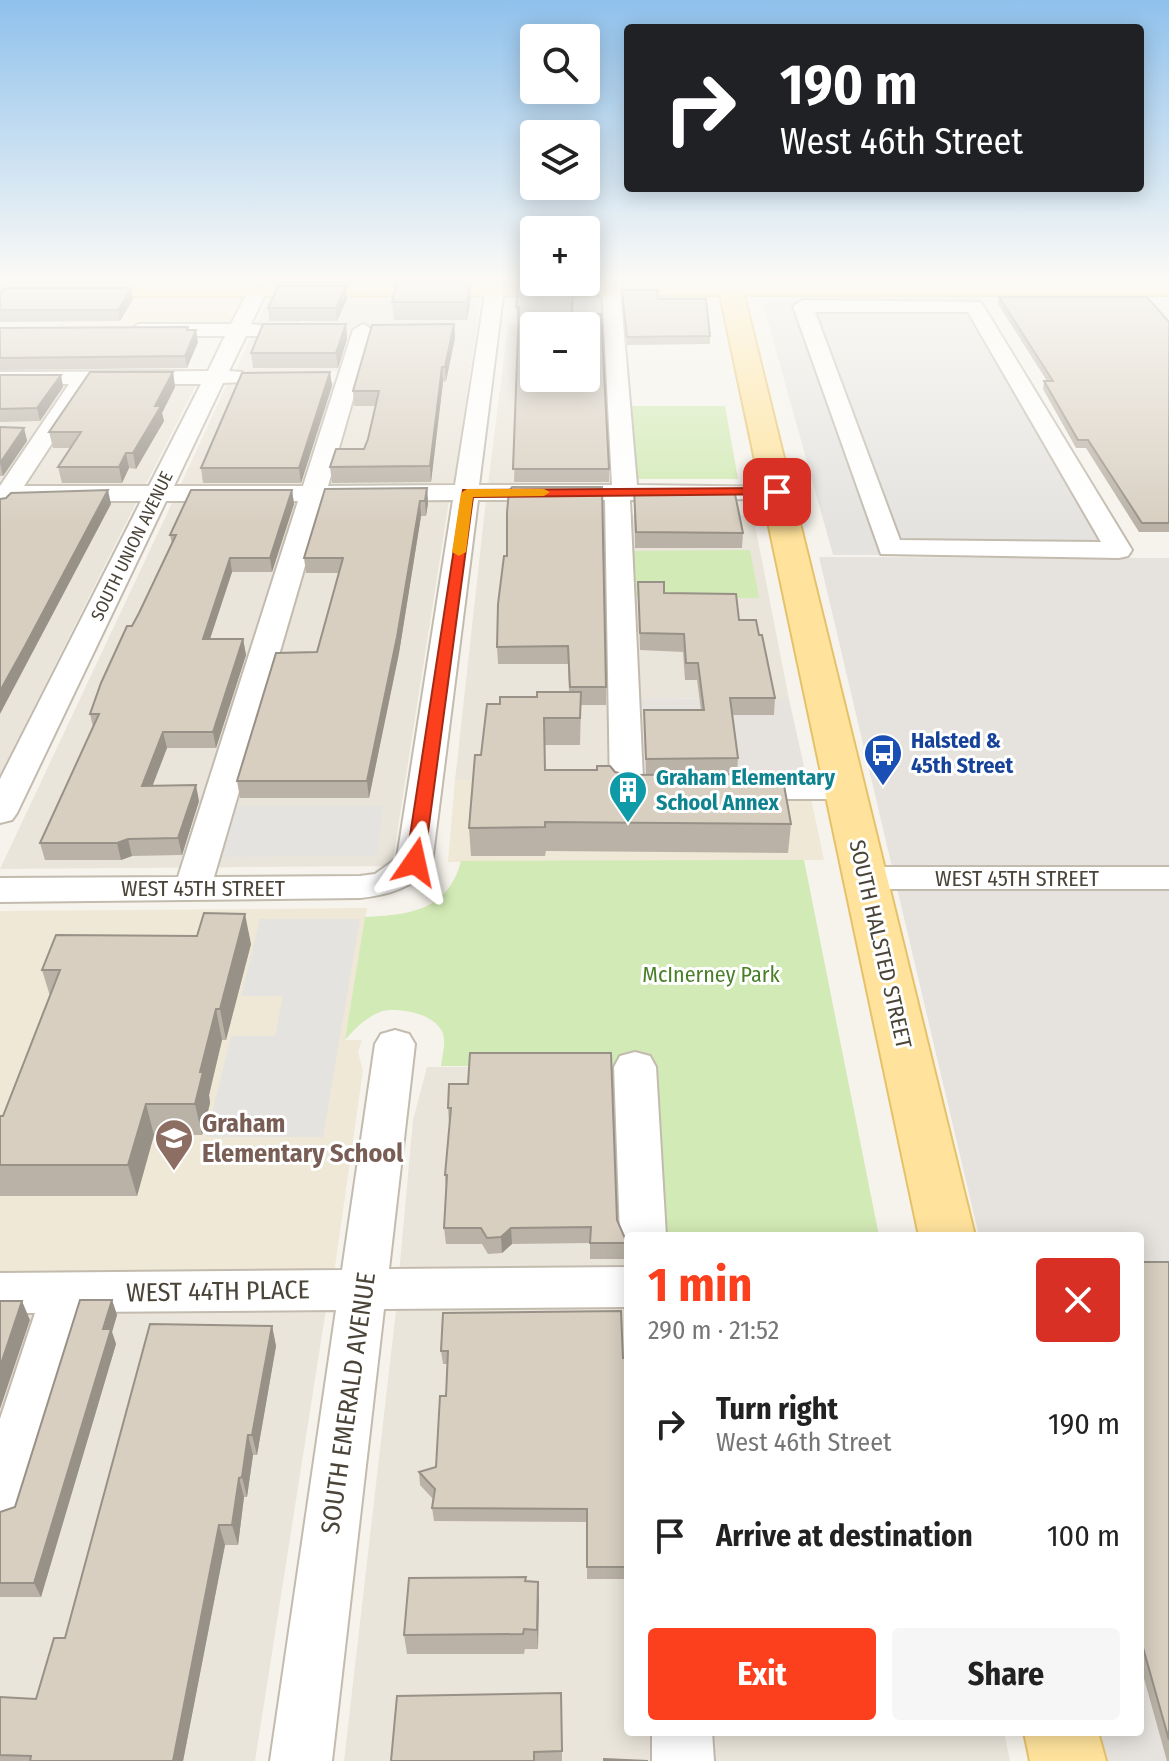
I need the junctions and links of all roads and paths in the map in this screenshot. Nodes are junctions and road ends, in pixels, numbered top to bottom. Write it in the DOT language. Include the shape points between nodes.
graph roads {
  1 [pos="223,360"];
  2 [pos="347,360"];
  3 [pos="477,360"];
  4 [pos="618,360"];
  5 [pos="747,360"];
  6 [pos="822,360"];
  7 [pos="1006,360"];
  8 [pos="85,377"];
  9 [pos="215,377"];
  10 [pos="256,377"];
  11 [pos="0,378"];
  12 [pos="25,431"];
  13 [pos="49,431"];
  14 [pos="621,492"];
  15 [pos="777,492"];
  16 [pos="313,493"];
  17 [pos="467,493"];
  18 [pos="158,494"];
  19 [pos="2,497"];
  20 [pos="845,789"];
  21 [pos="0,813"];
  22 [pos="866,878"];
  23 [pos="1169,878"];
  24 [pos="193,888"];
  25 [pos="0,890"];
  26 [pos="395,1044"];
  27 [pos="635,1067"];
  28 [pos="643,1232"];
  29 [pos="946,1232"];
  30 [pos="624,1287"];
  31 [pos="363,1290"];
  32 [pos="0,1293"];
  33 [pos="65,1293"];
  34 [pos="0,1502"];
  35 [pos="682,1736"];
  36 [pos="1062,1736"];
  37 [pos="301,1761"];
  38 [pos="683,1761"];
  39 [pos="1068,1761"];
  1 -- 9 [label="street, SOUTH UNION AVENUE"];
  2 -- 16 [label="street"];
  3 -- 17 [label="street"];
  4 -- 14 [label="street"];
  5 -- 15 [label="main road, SOUTH HALSTED STREET"];
  6 -- 7 [label="street" via="890,548 1119,550"];
  8 -- 9 [label="street"];
  8 -- 11 [label="street"];
  8 -- 13 [label="street"];
  9 -- 10 [label="street"];
  9 -- 18 [label="street, SOUTH UNION AVENUE"];
  12 -- 13 [label="street"];
  13 -- 19 [label="street"];
  14 -- 15 [label="street"];
  14 -- 17 [label="street"];
  14 -- 20 [label="street" via="627,790"];
  15 -- 20 [label="main road, SOUTH HALSTED STREET"];
  16 -- 17 [label="street"];
  16 -- 18 [label="street"];
  16 -- 24 [label="street"];
  17 -- 24 [label="street, WEST 45TH STREET" via="414,863 385,884 360,887"];
  18 -- 19 [label="street"];
  18 -- 21 [label="street, SOUTH UNION AVENUE"];
  20 -- 22 [label="main road, SOUTH HALSTED STREET"];
  22 -- 23 [label="street, WEST 45TH STREET"];
  22 -- 29 [label="main road, SOUTH HALSTED STREET"];
  24 -- 25 [label="street, WEST 45TH STREET"];
  26 -- 31 [label="street, SOUTH EMERALD AVENUE"];
  27 -- 28 [label="street"];
  30 -- 31 [label="street, WEST 44TH PLACE"];
  31 -- 33 [label="street, WEST 44TH PLACE"];
  31 -- 37 [label="street, SOUTH EMERALD AVENUE"];
  32 -- 33 [label="street, WEST 44TH PLACE"];
  33 -- 34 [label="street"];
  35 -- 38 [label="street"];
  36 -- 39 [label="main road"];
}
